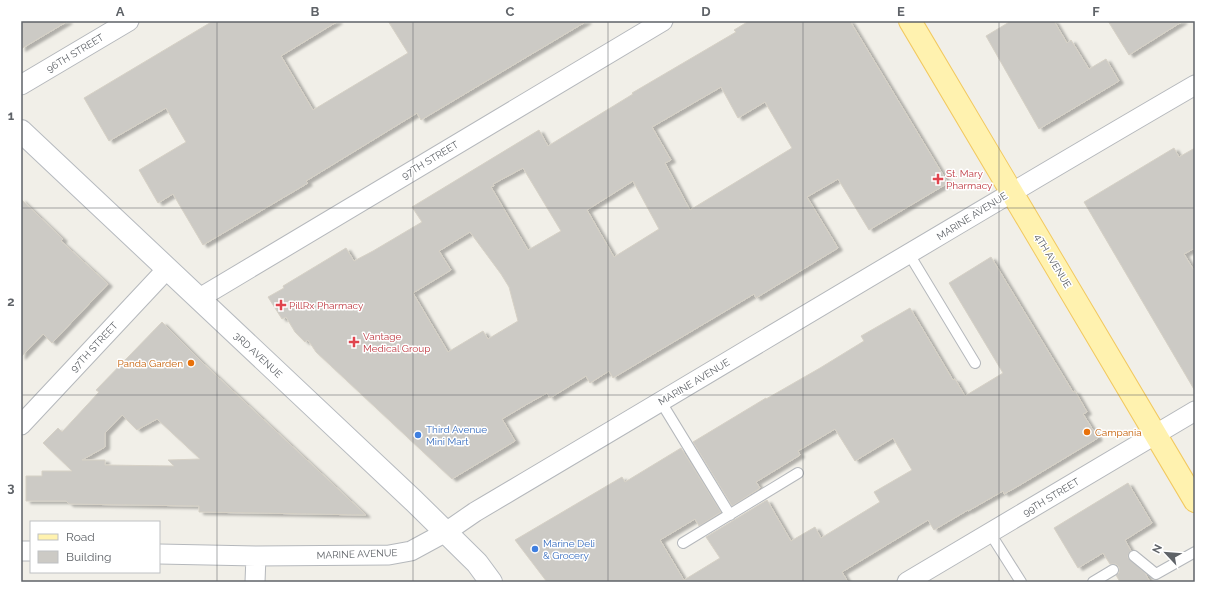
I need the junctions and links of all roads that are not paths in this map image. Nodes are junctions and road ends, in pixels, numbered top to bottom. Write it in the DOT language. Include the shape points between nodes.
graph roads {
  1 [pos="129,21"];
  2 [pos="663,21"];
  3 [pos="910,21"];
  4 [pos="21,85"];
  5 [pos="1195,85"];
  6 [pos="21,131"];
  7 [pos="1011,192"];
  8 [pos="909,254"];
  9 [pos="167,269"];
  10 [pos="198,299"];
  11 [pos="975,363"];
  12 [pos="661,402"];
  13 [pos="1195,411"];
  14 [pos="21,425"];
  15 [pos="1155,435"];
  16 [pos="798,473"];
  17 [pos="1195,501"];
  18 [pos="730,514"];
  19 [pos="446,532"];
  20 [pos="990,533"];
  21 [pos="683,543"];
  22 [pos="1195,552"];
  23 [pos="160,554"];
  24 [pos="256,556"];
  25 [pos="1134,556"];
  26 [pos="1113,570"];
  27 [pos="256,582"];
  28 [pos="491,582"];
  29 [pos="907,582"];
  30 [pos="1021,582"];
  31 [pos="1093,582"];
  1 -- 4 [label="street, 96TH STREET"];
  2 -- 10 [label="street, 97TH STREET"];
  3 -- 7 [label="main road, 4TH AVENUE"];
  5 -- 7 [label="street, MARINE AVENUE"];
  6 -- 9 [label="street, 3RD AVENUE"];
  7 -- 8 [label="street, MARINE AVENUE"];
  7 -- 15 [label="main road, 4TH AVENUE"];
  8 -- 11 [label="lane"];
  8 -- 12 [label="street, MARINE AVENUE"];
  9 -- 10 [label="street, 3RD AVENUE"];
  9 -- 14 [label="street, 97TH STREET"];
  10 -- 19 [label="street, 3RD AVENUE"];
  12 -- 18 [label="lane"];
  12 -- 19 [label="street, MARINE AVENUE" via="475,512"];
  13 -- 15 [label="street, 99TH STREET"];
  15 -- 17 [label="main road, 4TH AVENUE"];
  15 -- 20 [label="street, 99TH STREET"];
  16 -- 18 [label="lane"];
  18 -- 21 [label="lane"];
  19 -- 24 [label="street, MARINE AVENUE" via="410,551 389,555"];
  19 -- 28 [label="street, 3RD AVENUE"];
  20 -- 29 [label="street, 99TH STREET"];
  20 -- 30 [label="lane"];
  22 -- 25 [label="lane" via="1156,574"];
  23 -- 24 [label="street, MARINE AVENUE"];
  24 -- 27 [label="street"];
  26 -- 31 [label="lane"];
}
